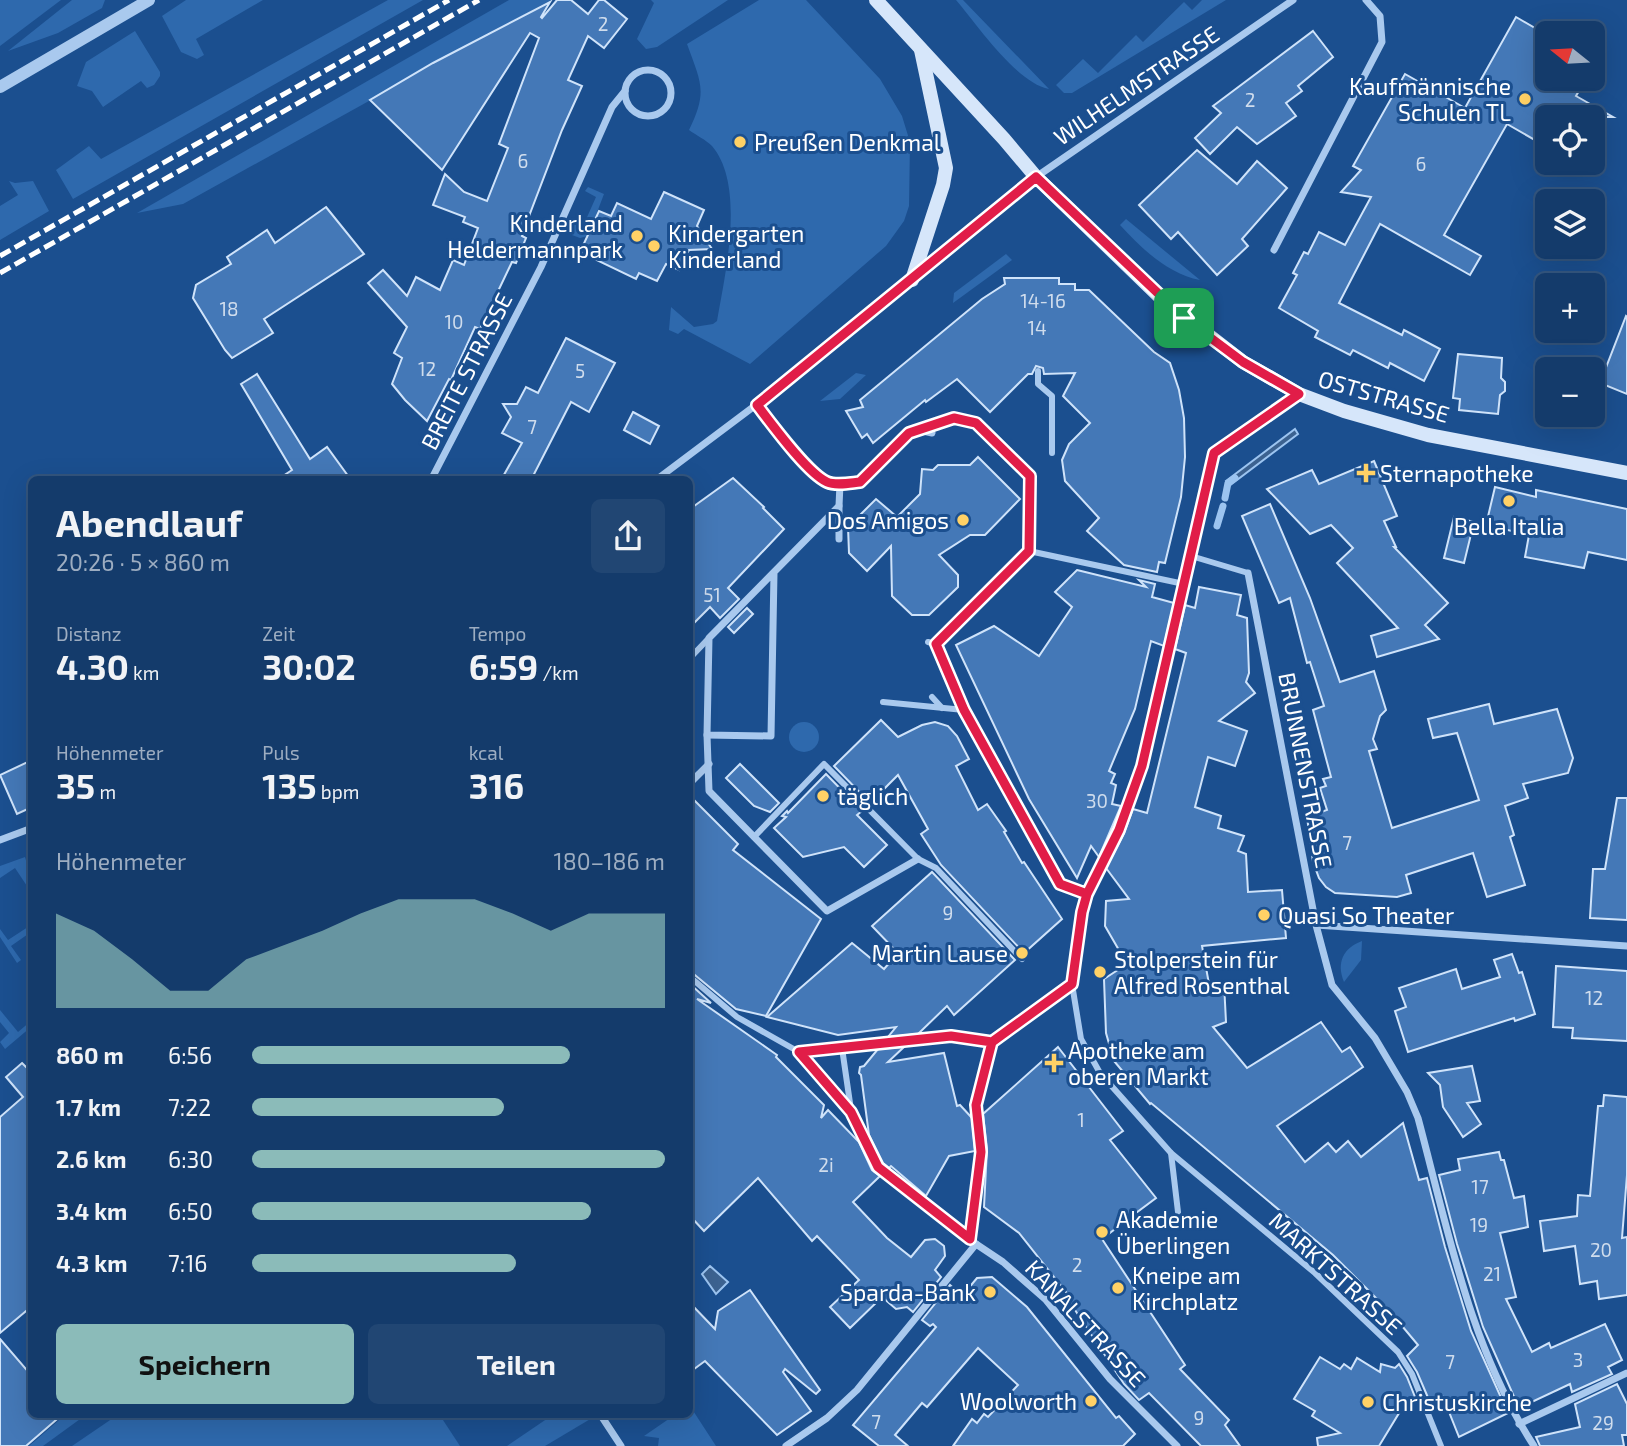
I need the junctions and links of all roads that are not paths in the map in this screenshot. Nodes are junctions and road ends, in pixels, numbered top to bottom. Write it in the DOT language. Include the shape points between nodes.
graph roads {
  1 [pos="149,0"];
  2 [pos="876,0"];
  3 [pos="1293,0"];
  4 [pos="1366,0"];
  5 [pos="921,49"];
  6 [pos="0,87"];
  7 [pos="625,91"];
  8 [pos="1036,177"];
  9 [pos="1274,250"];
  10 [pos="912,280"];
  11 [pos="1038,370"];
  12 [pos="1299,394"];
  13 [pos="757,405"];
  14 [pos="919,430"];
  15 [pos="932,433"];
  16 [pos="1052,453"];
  17 [pos="1627,473"];
  18 [pos="433,476"];
  19 [pos="661,476"];
  20 [pos="841,484"];
  21 [pos="839,506"];
  22 [pos="839,539"];
  23 [pos="1029,551"];
  24 [pos="1191,556"];
  25 [pos="775,573"];
  26 [pos="1248,573"];
  27 [pos="1184,584"];
  28 [pos="709,638"];
  29 [pos="928,642"];
  30 [pos="936,644"];
  31 [pos="693,655"];
  32 [pos="932,697"];
  33 [pos="883,702"];
  34 [pos="942,708"];
  35 [pos="964,710"];
  36 [pos="707,735"];
  37 [pos="709,764"];
  38 [pos="693,780"];
  39 [pos="28,830"];
  40 [pos="754,837"];
  41 [pos="0,841"];
  42 [pos="918,859"];
  43 [pos="1087,894"];
  44 [pos="1316,925"];
  45 [pos="1627,946"];
  46 [pos="1023,959"];
  47 [pos="693,980"];
  48 [pos="1072,984"];
  49 [pos="992,1042"];
  50 [pos="842,1048"];
  51 [pos="799,1052"];
  52 [pos="851,1112"];
  53 [pos="856,1122"];
  54 [pos="1171,1153"];
  55 [pos="1178,1212"];
  56 [pos="973,1241"];
  57 [pos="1627,1373"];
  58 [pos="603,1418"];
  59 [pos="1519,1424"];
  60 [pos="621,1446"];
  61 [pos="786,1446"];
  62 [pos="1177,1446"];
  63 [pos="1441,1446"];
  64 [pos="1534,1446"];
  1 -- 6 [label="street"];
  2 -- 5 [label="main road, OSTSTRASSE"];
  3 -- 8 [label="street, WILHELMSTRASSE"];
  4 -- 9 [label="street" via="1380,16 1382,43"];
  5 -- 8 [label="main road, OSTSTRASSE"];
  5 -- 10 [label="main road" via="946,168"];
  7 -- 7 [label="street, BREITE STRASSE" via="630,79 648,69 666,77 672,96 664,110 644,116 630,108"];
  7 -- 18 [label="street, BREITE STRASSE" via="612,107 541,267"];
  8 -- 10 [label="street, WILHELMSTRASSE"];
  8 -- 12 [label="main road, OSTSTRASSE" via="1184,318 1243,362"];
  10 -- 13 [label="street, WILHELMSTRASSE"];
  11 -- 16 [label="street" via="1038,384 1052,396"];
  12 -- 17 [label="main road, OSTSTRASSE" via="1429,435"];
  12 -- 24 [label="street, MARKTSTRASSE" via="1214,453"];
  13 -- 19 [label="street, WILHELMSTRASSE"];
  13 -- 20 [label="street" via="797,456 827,482"];
  14 -- 15 [label="street"];
  14 -- 20 [label="street" via="909,433 860,482"];
  14 -- 23 [label="street" via="954,418 976,423 1030,476"];
  20 -- 21 [label="street"];
  21 -- 22 [label="street"];
  21 -- 25 [label="street"];
  23 -- 27 [label="street"];
  23 -- 30 [label="street"];
  24 -- 26 [label="street, BRUNNENSTRASSE"];
  24 -- 27 [label="street, MARKTSTRASSE"];
  25 -- 28 [label="street"];
  25 -- 36 [label="street" via="771,736"];
  26 -- 44 [label="street, BRUNNENSTRASSE"];
  27 -- 43 [label="street, MARKTSTRASSE" via="1142,766 1119,830"];
  28 -- 31 [label="street"];
  28 -- 36 [label="street"];
  29 -- 30 [label="street"];
  30 -- 35 [label="street"];
  32 -- 34 [label="street"];
  33 -- 34 [label="street"];
  34 -- 35 [label="street"];
  35 -- 43 [label="street" via="1060,884"];
  36 -- 37 [label="street"];
  37 -- 38 [label="street"];
  37 -- 40 [label="street" via="709,791"];
  39 -- 41 [label="street"];
  40 -- 42 [label="street" via="827,912"];
  40 -- 42 [label="street" via="824,764"];
  42 -- 46 [label="street" via="936,868"];
  43 -- 48 [label="street, MARKTSTRASSE"];
  44 -- 45 [label="street"];
  44 -- 59 [label="street, BRUNNENSTRASSE" via="1332,985 1375,1038 1418,1118 1470,1313"];
  47 -- 51 [label="street" via="737,1017"];
  48 -- 49 [label="street"];
  48 -- 54 [label="street, MARKTSTRASSE" via="1082,1039 1100,1073"];
  49 -- 50 [label="street" via="951,1036"];
  49 -- 56 [label="street" via="976,1105 981,1152"];
  50 -- 51 [label="street"];
  50 -- 52 [label="street"];
  51 -- 52 [label="street"];
  52 -- 53 [label="street, KANALSTRASSE"];
  53 -- 56 [label="street, KANALSTRASSE" via="878,1167"];
  54 -- 55 [label="street"];
  54 -- 63 [label="street, MARKTSTRASSE" via="1315,1273 1398,1352 1412,1374"];
  56 -- 61 [label="street" via="857,1390"];
  56 -- 62 [label="street, KANALSTRASSE" via="1046,1300 1110,1379"];
  57 -- 59 [label="street"];
  58 -- 60 [label="street"];
  59 -- 64 [label="street, BRUNNENSTRASSE"];
}
